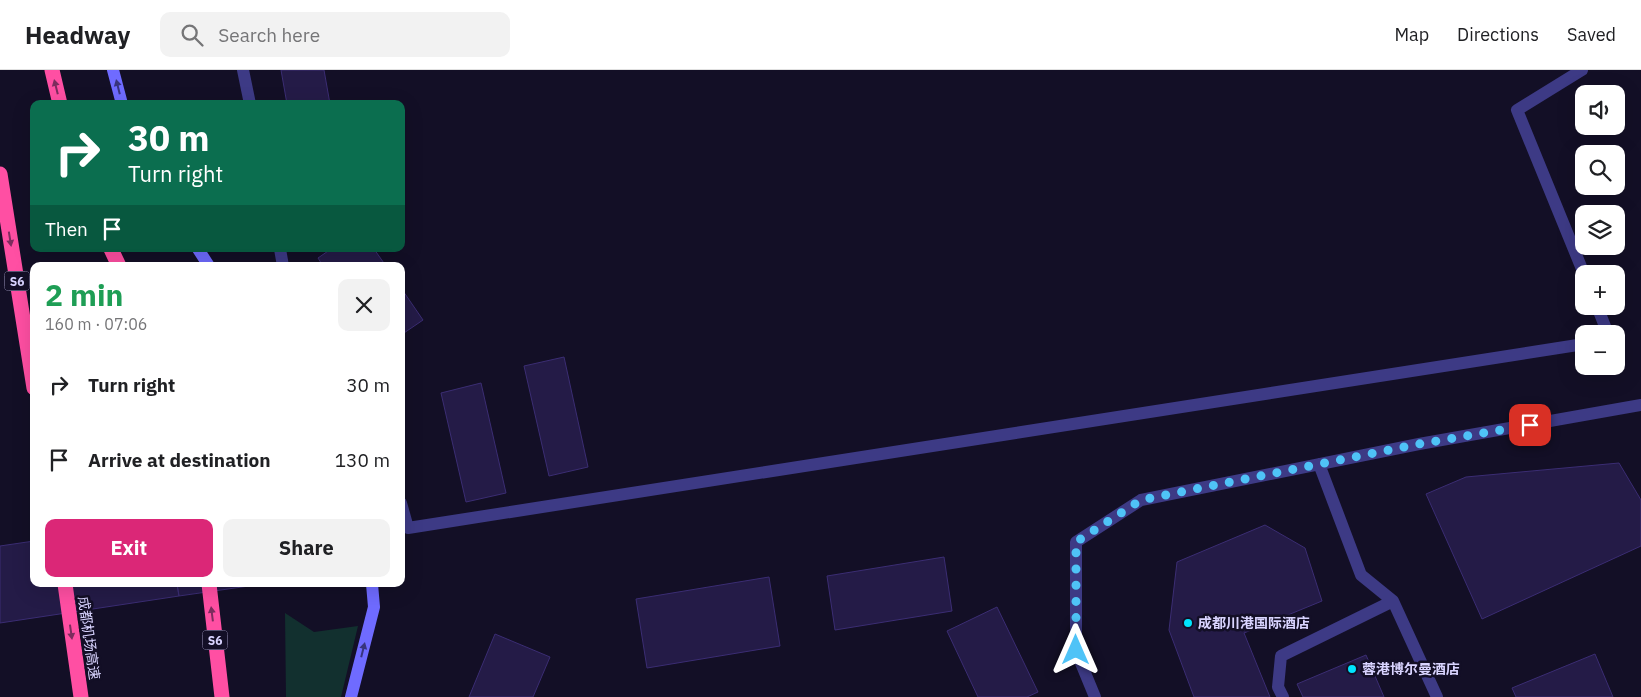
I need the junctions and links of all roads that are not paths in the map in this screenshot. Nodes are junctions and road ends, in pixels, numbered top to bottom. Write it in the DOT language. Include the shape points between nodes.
graph roads {
  1 [pos="52,70"];
  2 [pos="114,70"];
  3 [pos="243,70"];
  4 [pos="1582,70"];
  5 [pos="59,100"];
  6 [pos="121,100"];
  7 [pos="249,100"];
  8 [pos="0,174"];
  9 [pos="1580,265"];
  10 [pos="1575,345"];
  11 [pos="30,363"];
  12 [pos="1641,405"];
  13 [pos="1319,464"];
  14 [pos="405,517"];
  15 [pos="65,587"];
  16 [pos="209,587"];
  17 [pos="372,587"];
  18 [pos="1393,601"];
  19 [pos="81,697"];
  20 [pos="222,697"];
  21 [pos="351,697"];
  22 [pos="1095,697"];
  23 [pos="1282,697"];
  24 [pos="1437,697"];
  5 -- 1 [label="highway, one-way"];
  6 -- 2 [label="main road, one-way"];
  3 -- 7 [label="street"];
  4 -- 9 [label="street" via="1517,110"];
  8 -- 11 [label="highway, S6, one-way"];
  10 -- 14 [label="street" via="408,528"];
  12 -- 13 [label="street"];
  13 -- 18 [label="street" via="1360,575"];
  13 -- 22 [label="street" via="1141,500 1076,542 1076,650"];
  15 -- 19 [label="highway, 成都机场高速, one-way"];
  20 -- 16 [label="highway, S6, one-way"];
  21 -- 17 [label="main road, one-way" via="374,607"];
  18 -- 23 [label="street" via="1281,656 1278,687"];
  18 -- 24 [label="street"];
}
